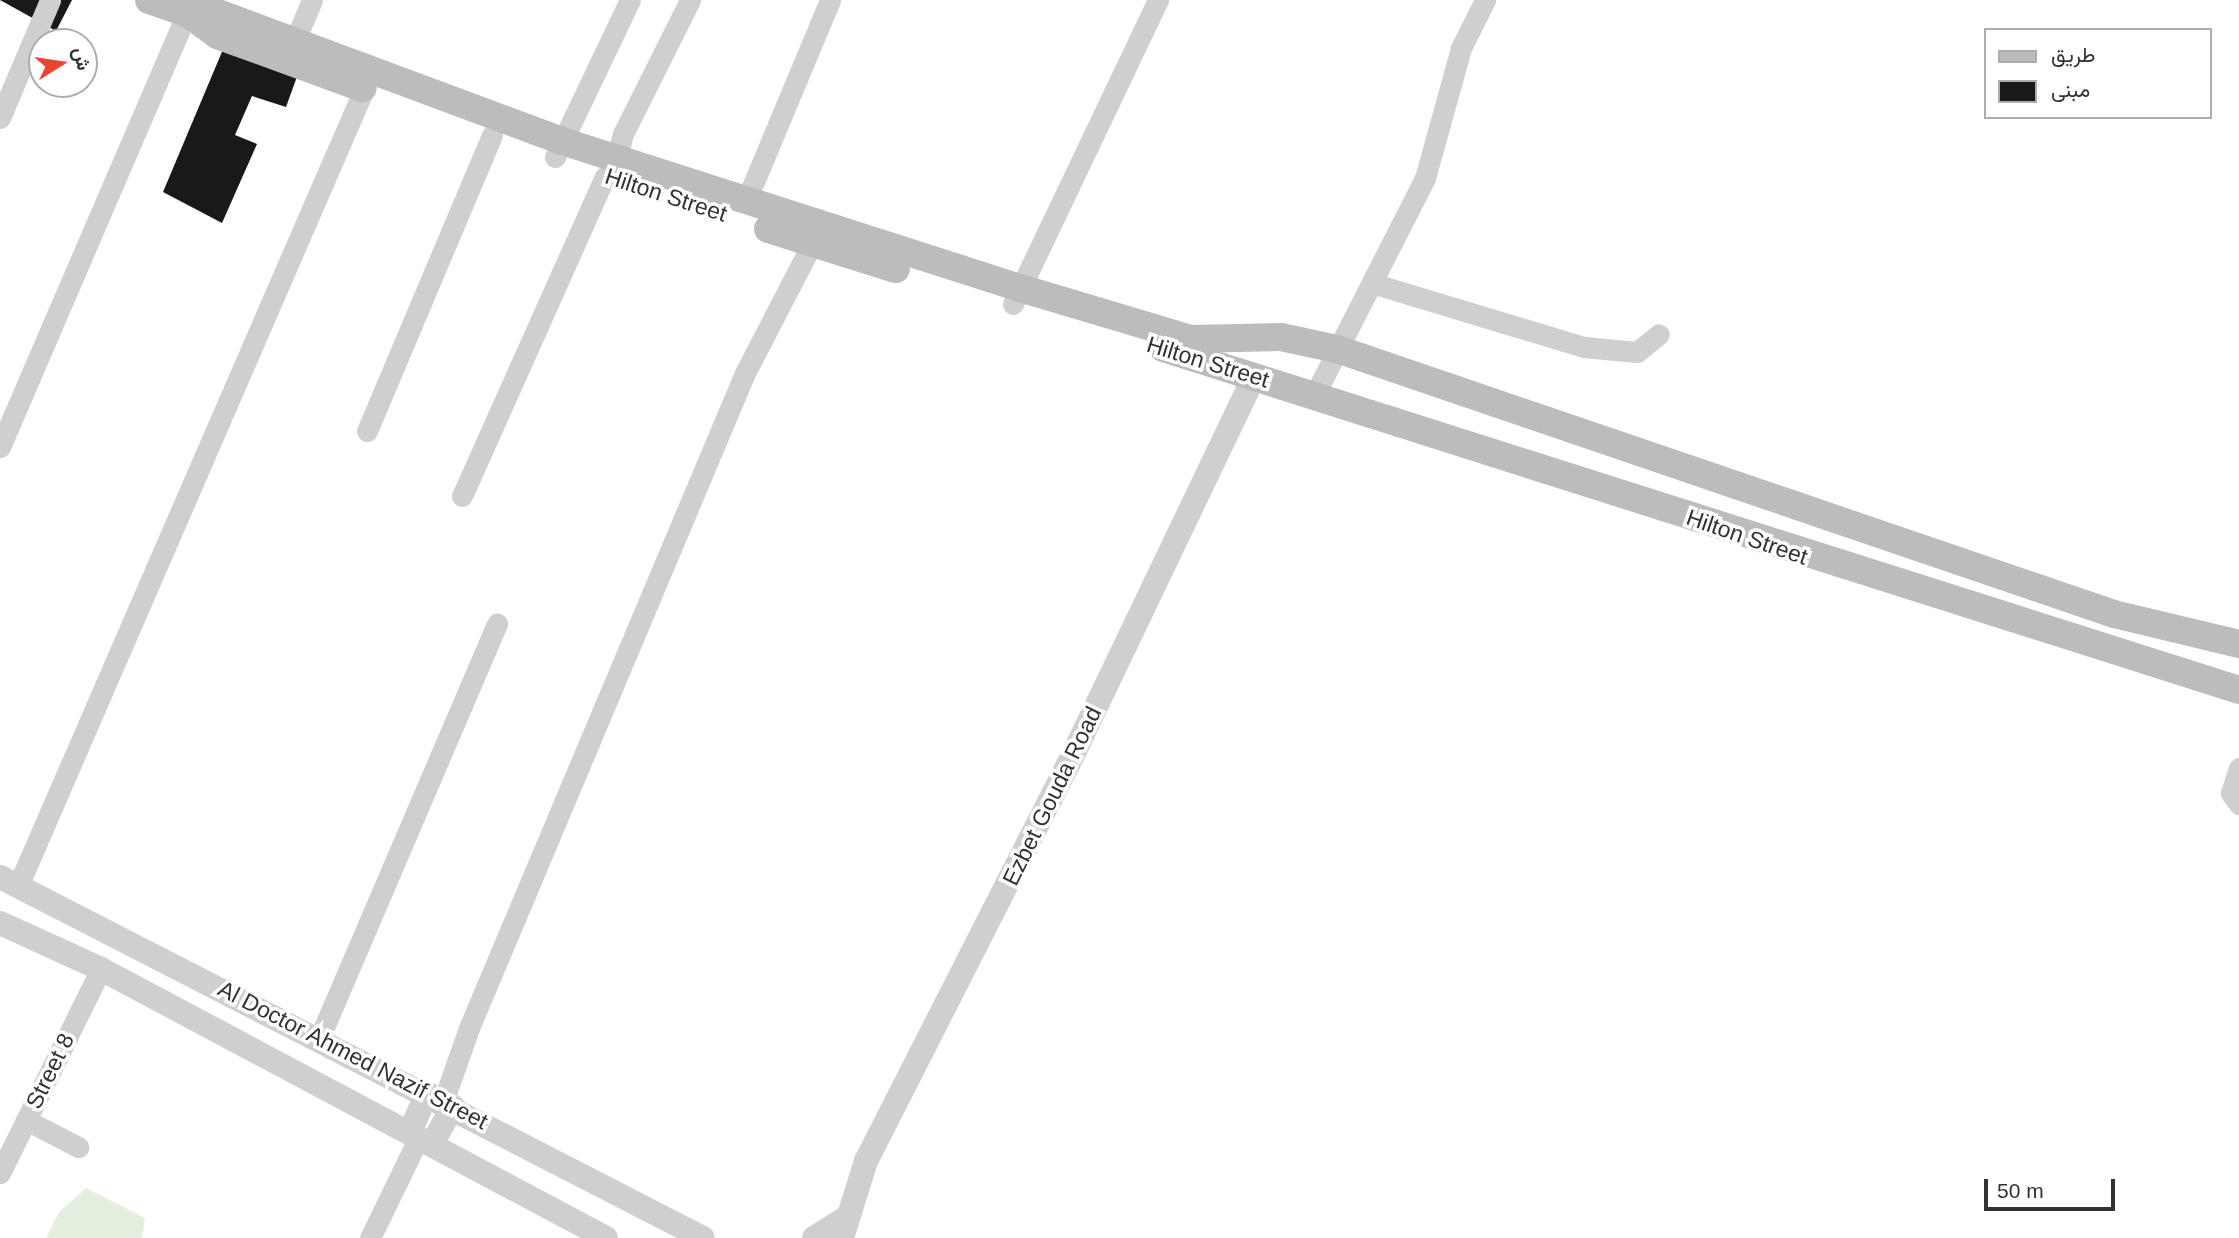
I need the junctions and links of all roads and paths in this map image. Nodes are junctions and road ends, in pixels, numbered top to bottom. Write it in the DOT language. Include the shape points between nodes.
graph roads {
  1 [pos="50,0"];
  2 [pos="149,0"];
  3 [pos="312,0"];
  4 [pos="630,0"];
  5 [pos="690,0"];
  6 [pos="830,0"];
  7 [pos="1158,0"];
  8 [pos="1485,0"];
  9 [pos="187,13"];
  10 [pos="291,51"];
  11 [pos="364,89"];
  12 [pos="0,118"];
  13 [pos="492,135"];
  14 [pos="559,149"];
  15 [pos="611,167"];
  16 [pos="746,201"];
  17 [pos="816,236"];
  18 [pos="1375,284"];
  19 [pos="1017,296"];
  20 [pos="1659,334"];
  21 [pos="1337,349"];
  22 [pos="1255,375"];
  23 [pos="1315,394"];
  24 [pos="367,431"];
  25 [pos="0,447"];
  26 [pos="462,496"];
  27 [pos="497,624"];
  28 [pos="2239,644"];
  29 [pos="2239,690"];
  30 [pos="2239,768"];
  31 [pos="2239,804"];
  32 [pos="9,882"];
  33 [pos="0,923"];
  34 [pos="101,969"];
  35 [pos="190,971"];
  36 [pos="171,1008"];
  37 [pos="319,1039"];
  38 [pos="441,1100"];
  39 [pos="26,1120"];
  40 [pos="420,1138"];
  41 [pos="78,1147"];
  42 [pos="0,1173"];
  43 [pos="845,1227"];
  44 [pos="370,1238"];
  45 [pos="606,1238"];
  46 [pos="704,1238"];
  47 [pos="814,1238"];
  1 -- 12 [label="street"];
  2 -- 9 [label="main road, Hilton Street"];
  3 -- 10 [label="street"];
  4 -- 14 [label="street"];
  5 -- 15 [label="street"];
  6 -- 16 [label="street"];
  7 -- 19 [label="street"];
  8 -- 18 [label="street" via="1461,48 1425,178"];
  9 -- 10 [label="main road, Hilton Street" via="218,13"];
  9 -- 25 [label="street"];
  10 -- 11 [label="main road, Hilton Street"];
  10 -- 14 [label="main road, Hilton Street"];
  11 -- 13 [label="main road, Hilton Street"];
  11 -- 32 [label="street"];
  13 -- 14 [label="main road, Hilton Street"];
  13 -- 24 [label="street"];
  14 -- 15 [label="main road, Hilton Street"];
  15 -- 16 [label="main road, Hilton Street"];
  15 -- 17 [label="main road, Hilton Street"];
  15 -- 26 [label="street"];
  16 -- 17 [label="main road, Hilton Street"];
  17 -- 19 [label="main road, Hilton Street"];
  17 -- 38 [label="street" via="746,373"];
  18 -- 20 [label="street" via="1584,347 1637,352"];
  18 -- 21 [label="street"];
  19 -- 21 [label="main road, Hilton Street" via="1191,339 1281,337"];
  19 -- 22 [label="main road, Hilton Street"];
  21 -- 23 [label="street"];
  21 -- 28 [label="main road, Hilton Street" via="2114,614"];
  22 -- 23 [label="main road, Hilton Street"];
  22 -- 43 [label="street, Ezbet Gouda Road" via="1069,763 866,1161"];
  23 -- 29 [label="main road, Hilton Street" via="1796,554"];
  27 -- 37 [label="street"];
  30 -- 31 [label="street" via="2231,793"];
  32 -- 35 [label="street, Al Doctor Ahmed Nazif Street"];
  33 -- 34 [label="street, Al Doctor Ahmed Nazif Street"];
  34 -- 36 [label="street, Al Doctor Ahmed Nazif Street"];
  34 -- 39 [label="street, Street 8"];
  35 -- 36 [label="street"];
  35 -- 37 [label="street, Al Doctor Ahmed Nazif Street"];
  36 -- 40 [label="street, Al Doctor Ahmed Nazif Street"];
  37 -- 38 [label="street, Al Doctor Ahmed Nazif Street"];
  38 -- 40 [label="street"];
  38 -- 46 [label="street, Al Doctor Ahmed Nazif Street"];
  39 -- 41 [label="street"];
  39 -- 42 [label="street, Street 8"];
  40 -- 44 [label="street"];
  40 -- 45 [label="street, Al Doctor Ahmed Nazif Street"];
  43 -- 47 [label="street"];
}
